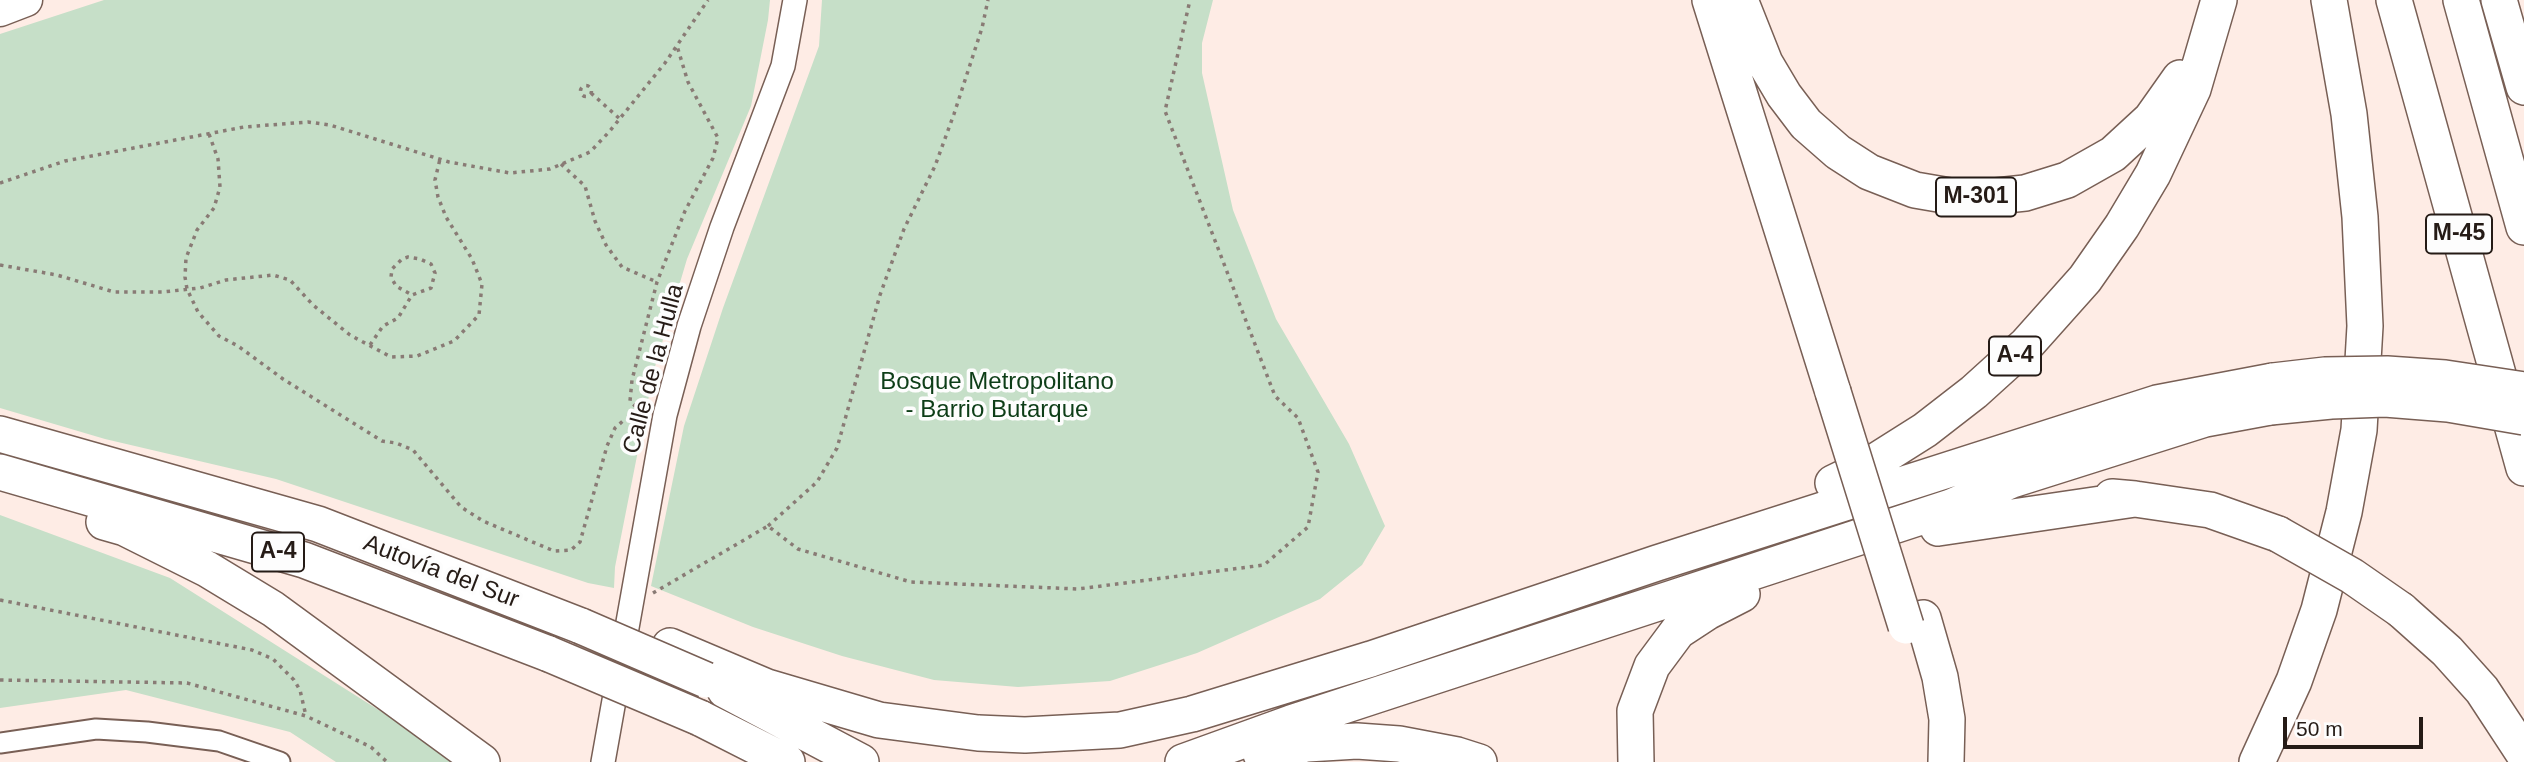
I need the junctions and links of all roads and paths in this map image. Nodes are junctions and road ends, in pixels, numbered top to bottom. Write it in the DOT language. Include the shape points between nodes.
graph roads {
  1 [pos="26,0"];
  2 [pos="708,0"];
  3 [pos="795,0"];
  4 [pos="988,0"];
  5 [pos="1190,0"];
  6 [pos="1710,0"];
  7 [pos="1732,0"];
  8 [pos="1740,0"];
  9 [pos="2210,0"];
  10 [pos="2219,0"];
  11 [pos="2329,0"];
  12 [pos="2394,0"];
  13 [pos="2461,0"];
  14 [pos="2499,0"];
  15 [pos="0,10"];
  16 [pos="677,46"];
  17 [pos="2524,87"];
  18 [pos="591,93"];
  19 [pos="620,119"];
  20 [pos="209,134"];
  21 [pos="440,159"];
  22 [pos="561,164"];
  23 [pos="0,183"];
  24 [pos="2524,227"];
  25 [pos="0,265"];
  26 [pos="657,282"];
  27 [pos="187,289"];
  28 [pos="411,295"];
  29 [pos="370,345"];
  30 [pos="1842,388"];
  31 [pos="2524,390"];
  32 [pos="2272,394"];
  33 [pos="654,412"];
  34 [pos="2524,417"];
  35 [pos="0,434"];
  36 [pos="2524,468"];
  37 [pos="0,472"];
  38 [pos="0,491"];
  39 [pos="2135,499"];
  40 [pos="1951,507"];
  41 [pos="768,526"];
  42 [pos="1657,563"];
  43 [pos="0,600"];
  44 [pos="630,607"];
  45 [pos="1914,622"];
  46 [pos="712,673"];
  47 [pos="0,680"];
  48 [pos="306,716"];
  49 [pos="0,743"];
  50 [pos="2524,754"];
  51 [pos="280,762"];
  52 [pos="387,762"];
  53 [pos="482,762"];
  54 [pos="603,762"];
  55 [pos="787,762"];
  56 [pos="861,762"];
  57 [pos="1183,762"];
  58 [pos="1231,762"];
  59 [pos="1479,762"];
  60 [pos="1636,762"];
  61 [pos="1927,762"];
  62 [pos="1945,762"];
  63 [pos="2257,762"];
  1 -- 15 [label="highway"];
  2 -- 16 [label="path"];
  3 -- 33 [label="street, Calle de la Hulla" via="783,65"];
  4 -- 41 [label="path" via="954,114 880,295 837,448 817,482"];
  5 -- 41 [label="path" via="1165,111 1275,396 1298,418 1318,472 1308,527 1264,565 1078,589 911,582 798,549"];
  6 -- 30 [label="highway"];
  7 -- 30 [label="highway"];
  8 -- 9 [label="highway, M-301" via="1765,63 1784,95 1806,124 1838,152 1869,172 1915,190 1987,197 2025,193 2067,180 2113,154 2151,118 2181,78"];
  10 -- 42 [label="highway, A-4" via="2193,89 2153,174 2085,279 2027,344 1925,430 1868,466"];
  11 -- 63 [label="highway" via="2349,114 2360,217 2365,326 2359,430 2319,610 2294,681"];
  12 -- 36 [label="highway, M-45"];
  13 -- 24 [label="highway, M-45"];
  14 -- 17 [label="highway"];
  16 -- 19 [label="path"];
  16 -- 26 [label="path" via="688,82 718,138"];
  18 -- 19 [label="path"];
  19 -- 22 [label="path" via="590,152"];
  20 -- 21 [label="path" via="308,122"];
  20 -- 23 [label="path" via="65,161"];
  20 -- 27 [label="path" via="218,159 219,187 214,208 197,230 187,258"];
  21 -- 22 [label="path" via="510,173"];
  21 -- 29 [label="path" via="435,180 438,197 482,284 479,316 454,341 417,356 391,357"];
  22 -- 26 [label="path" via="584,186 606,245 622,267"];
  25 -- 27 [label="path" via="114,292"];
  26 -- 33 [label="path" via="630,401"];
  27 -- 29 [label="path" via="273,275 290,281 350,335"];
  27 -- 33 [label="path" via="198,312 219,336 382,441 413,450 461,507 482,521 554,551 571,550 580,541 615,428 624,420"];
  28 -- 28 [label="path" via="430,288 435,273 431,264 408,257 393,269 391,277"];
  28 -- 29 [label="path" via="398,318 383,326"];
  30 -- 45 [label="highway, bridge"];
  31 -- 32 [label="highway, bridge" via="2387,374 2325,375"];
  32 -- 34 [label="highway, bridge" via="2331,401 2448,404"];
  32 -- 40 [label="highway" via="2012,480"];
  32 -- 42 [label="highway" via="2157,403"];
  33 -- 44 [label="street, Calle de la Hulla"];
  35 -- 46 [label="highway, Autovía del Sur / A-4, bridge" via="317,524"];
  37 -- 55 [label="highway, Autovía del Sur / A-4, bridge" via="304,560 549,654 700,718"];
  38 -- 53 [label="highway" via="125,528 207,569 273,609"];
  39 -- 40 [label="highway" via="2060,495"];
  39 -- 50 [label="highway, bridge" via="2210,510 2278,534 2352,576 2448,651 2482,690"];
  39 -- 60 [label="highway" via="1947,525 1756,588 1707,611 1678,631 1652,666 1635,711"];
  40 -- 57 [label="highway"];
  41 -- 44 [label="path"];
  42 -- 46 [label="highway" via="1371,659 1205,710 1120,730 1024,735 879,720"];
  43 -- 48 [label="path" via="252,650 273,659 295,680"];
  44 -- 54 [label="street, Calle de la Hulla"];
  45 -- 61 [label="highway" via="1928,708"];
  45 -- 62 [label="highway" via="1940,677 1947,719"];
  46 -- 56 [label="highway, Autovía del Sur / A-4"];
  47 -- 48 [label="path" via="187,683"];
  48 -- 52 [label="path" via="363,743"];
  49 -- 51 [label="street" via="96,729 147,732 219,741"];
  58 -- 59 [label="highway" via="1307,744 1357,741 1399,744"];
}
